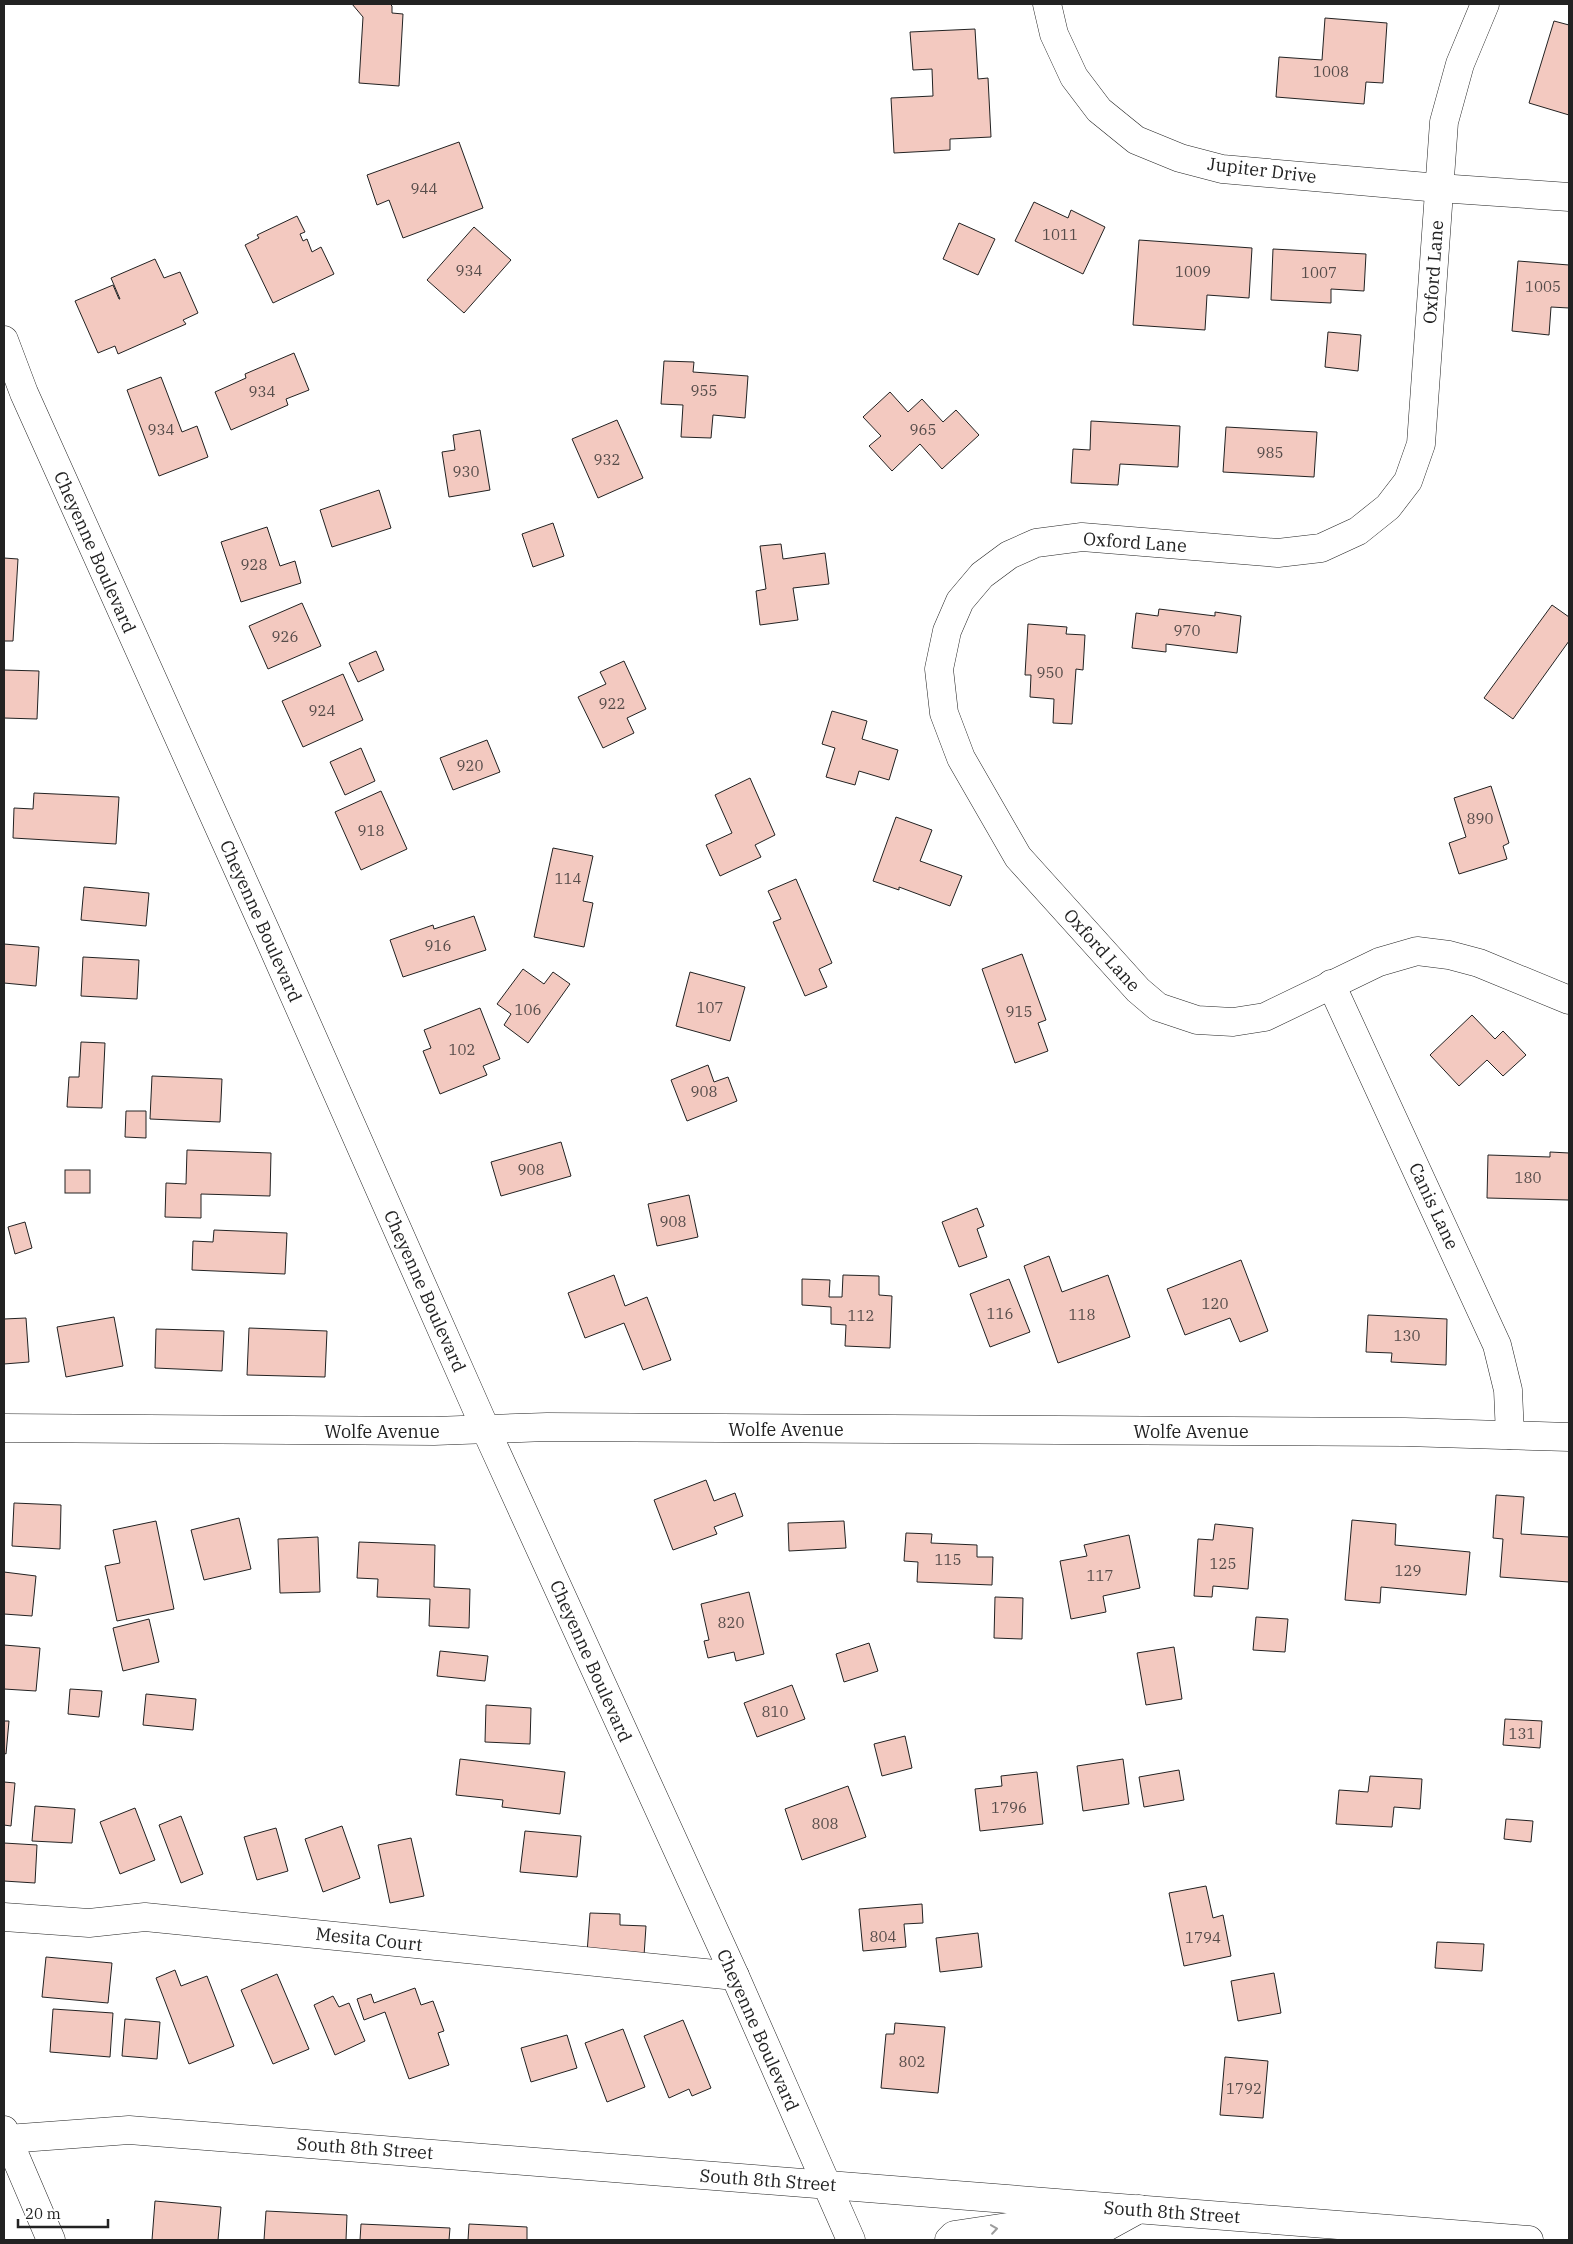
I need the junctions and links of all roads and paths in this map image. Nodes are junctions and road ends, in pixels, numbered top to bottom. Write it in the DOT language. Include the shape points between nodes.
graph roads {
  1 [pos="1047,4"];
  2 [pos="1484,4"];
  3 [pos="1439,188"];
  4 [pos="1569,197"];
  5 [pos="4,340"];
  6 [pos="1331,984"];
  7 [pos="1569,1000"];
  8 [pos="4,1428"];
  9 [pos="486,1430"];
  10 [pos="1510,1436"];
  11 [pos="1569,1437"];
  12 [pos="4,1917"];
  13 [pos="734,1976"];
  14 [pos="6,2134"];
  15 [pos="826,2184"];
  16 [pos="1139,2209"];
  17 [pos="50,2240"];
  18 [pos="851,2240"];
  19 [pos="948,2240"];
  20 [pos="1529,2240"];
  1 -- 3 [label="street, Jupiter Drive" via="1054,34 1074,77 1099,110 1136,140 1180,158 1222,168"];
  2 -- 3 [label="street, Oxford Lane" via="1450,93 1444,122"];
  3 -- 4 [label="street, Jupiter Drive"];
  3 -- 6 [label="street, Oxford Lane" via="1421,444 1408,481 1388,507 1358,531 1321,548 1278,554 1082,537 1036,543 1009,555 982,574 960,601 947,631 939,669 944,713 961,758 1018,857 1138,990 1158,1006 1197,1020 1233,1022 1265,1017"];
  5 -- 9 [label="street, Cheyenne Boulevard" via="24,393"];
  6 -- 7 [label="street, Oxford Lane" via="1379,962 1417,951 1479,963"];
  6 -- 10 [label="street, Canis Lane" via="1498,1345 1508,1390"];
  8 -- 9 [label="street, Wolfe Avenue"];
  9 -- 10 [label="street, Wolfe Avenue" via="556,1427 1365,1432"];
  9 -- 13 [label="street, Cheyenne Boulevard"];
  10 -- 11 [label="street, Wolfe Avenue"];
  12 -- 13 [label="street, Mesita Court" via="90,1923 145,1917"];
  13 -- 15 [label="street, Cheyenne Boulevard"];
  14 -- 15 [label="street, South 8th Street" via="129,2130"];
  14 -- 17 [label="street"];
  15 -- 16 [label="street, South 8th Street"];
  15 -- 18 [label="street, Cheyenne Boulevard"];
  19 -- 16 [label="street, one-way" via="954,2235 1014,2226 1099,2231"];
  16 -- 20 [label="street, South 8th Street"];
}
